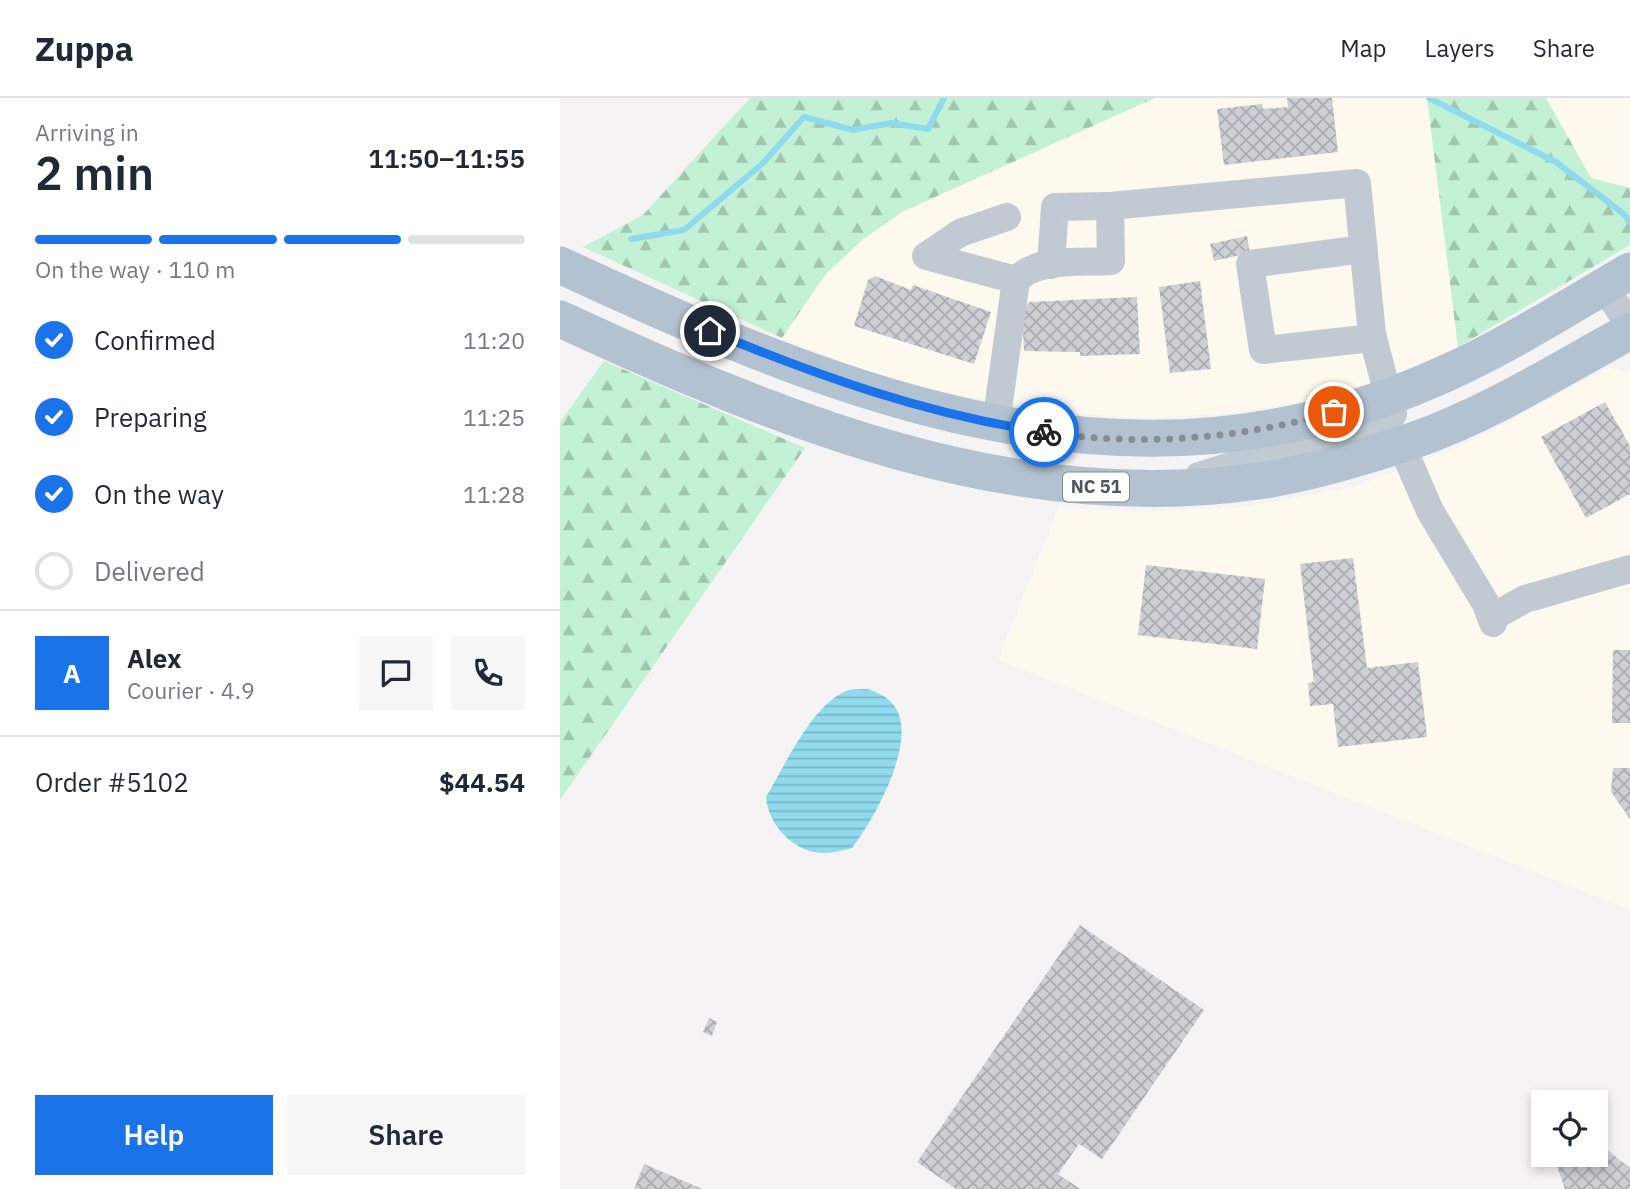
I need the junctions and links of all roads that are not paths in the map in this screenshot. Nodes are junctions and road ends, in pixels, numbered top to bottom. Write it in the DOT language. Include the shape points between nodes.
graph roads {
  1 [pos="1110,206"];
  2 [pos="1007,217"];
  3 [pos="1363,249"];
  4 [pos="560,265"];
  5 [pos="1051,265"];
  6 [pos="1617,278"];
  7 [pos="1016,279"];
  8 [pos="560,319"];
  9 [pos="1630,326"];
  10 [pos="1630,331"];
  11 [pos="1373,338"];
  12 [pos="1389,395"];
  13 [pos="996,424"];
  14 [pos="1401,444"];
  15 [pos="1160,488"];
  16 [pos="1630,569"];
  1 -- 3 [label="street" via="1366,182"];
  1 -- 5 [label="street" via="1055,207"];
  1 -- 5 [label="street" via="1111,261"];
  2 -- 7 [label="street" via="960,233 926,256"];
  3 -- 11 [label="street"];
  3 -- 11 [label="street" via="1250,264 1263,350"];
  4 -- 13 [label="main road" via="661,311 821,374 925,408"];
  5 -- 7 [label="street" via="1026,270"];
  6 -- 9 [label="street"];
  6 -- 12 [label="main road" via="1495,349 1440,377"];
  7 -- 13 [label="street"];
  8 -- 15 [label="main road, NC 51" via="743,399 902,453 1000,477"];
  10 -- 14 [label="main road, NC 51" via="1514,395"];
  11 -- 12 [label="street"];
  12 -- 13 [label="main road" via="1297,423 1183,438 1056,434"];
  12 -- 15 [label="street" via="1393,414 1370,435 1237,464"];
  14 -- 15 [label="main road, NC 51" via="1260,481"];
  14 -- 16 [label="street" via="1430,512 1492,621 1525,600"];
}
